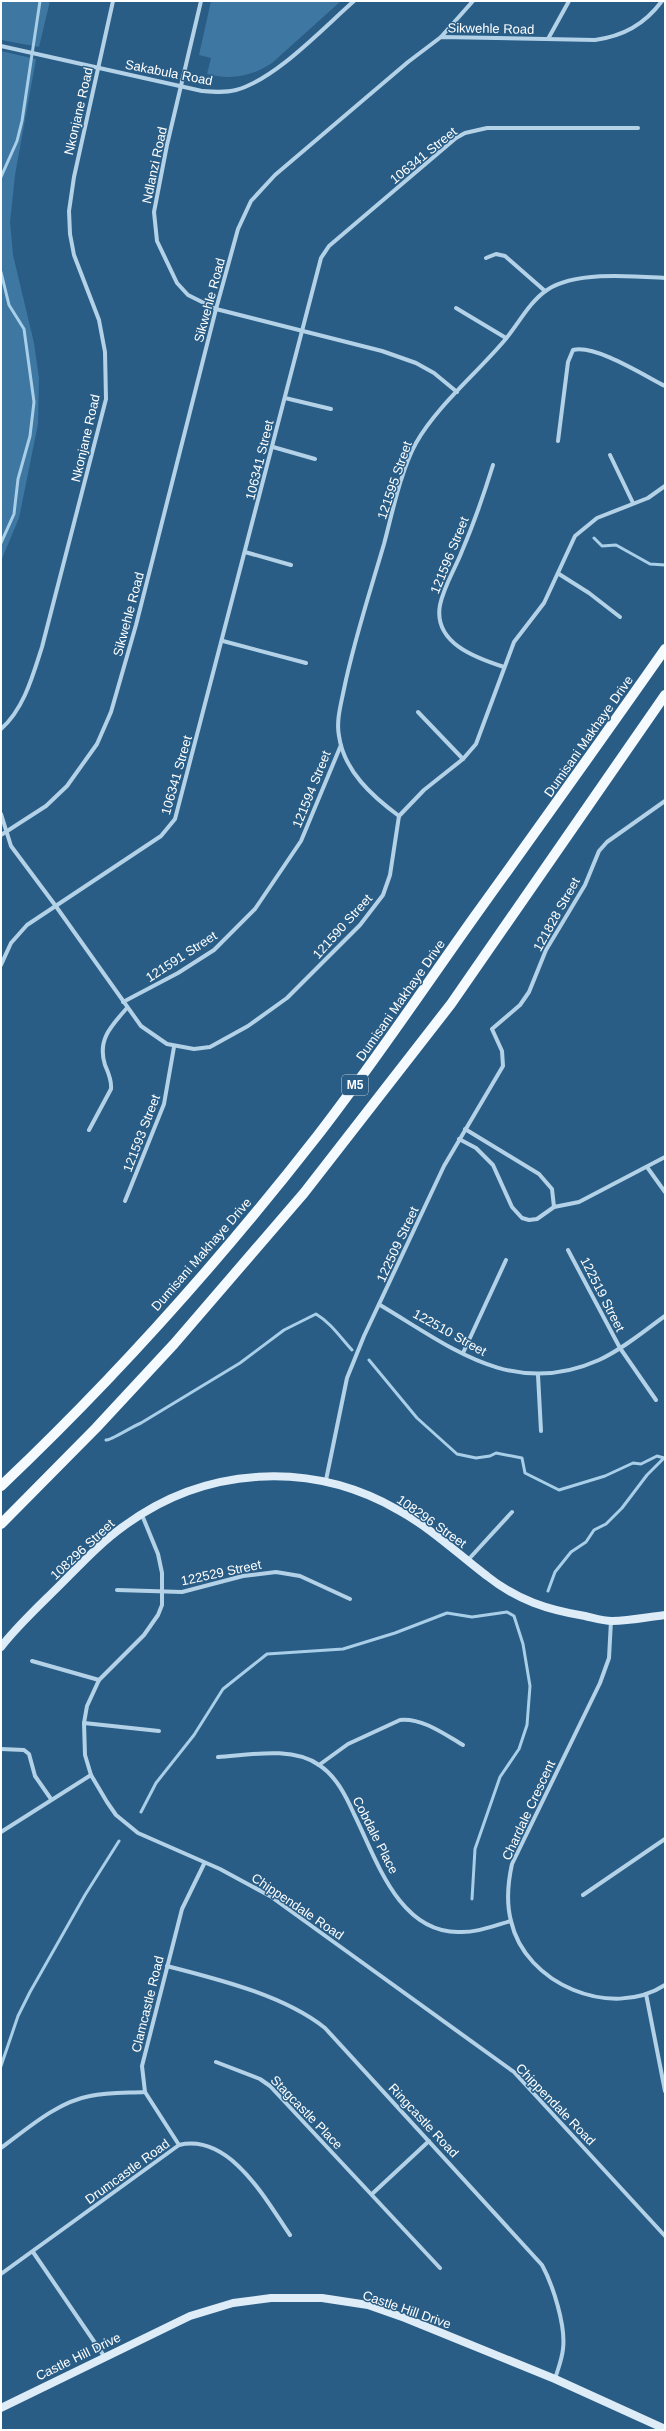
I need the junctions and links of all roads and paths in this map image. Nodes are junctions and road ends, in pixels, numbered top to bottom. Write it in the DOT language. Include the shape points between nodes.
graph roads {
  1 [pos="113,1"];
  2 [pos="201,1"];
  3 [pos="354,1"];
  4 [pos="472,1"];
  5 [pos="569,1"];
  6 [pos="662,1"];
  7 [pos="441,37"];
  8 [pos="548,39"];
  9 [pos="1,46"];
  10 [pos="98,68"];
  11 [pos="182,87"];
  12 [pos="638,128"];
  13 [pos="486,258"];
  14 [pos="665,278"];
  15 [pos="545,292"];
  16 [pos="456,308"];
  17 [pos="216,309"];
  18 [pos="302,331"];
  19 [pos="506,338"];
  20 [pos="665,386"];
  21 [pos="457,392"];
  22 [pos="285,398"];
  23 [pos="331,409"];
  24 [pos="558,441"];
  25 [pos="273,446"];
  26 [pos="610,455"];
  27 [pos="315,459"];
  28 [pos="493,465"];
  29 [pos="665,486"];
  30 [pos="633,503"];
  31 [pos="245,552"];
  32 [pos="291,565"];
  33 [pos="559,574"];
  34 [pos="620,617"];
  35 [pos="223,641"];
  36 [pos="665,649"];
  37 [pos="306,663"];
  38 [pos="504,667"];
  39 [pos="665,695"];
  40 [pos="418,712"];
  41 [pos="1,729"];
  42 [pos="340,745"];
  43 [pos="463,759"];
  44 [pos="665,801"];
  45 [pos="1,814"];
  46 [pos="399,816"];
  47 [pos="6,832"];
  48 [pos="1,835"];
  49 [pos="301,842"];
  50 [pos="56,904"];
  51 [pos="1,964"];
  52 [pos="123,1002"];
  53 [pos="127,1008"];
  54 [pos="492,1029"];
  55 [pos="174,1047"];
  56 [pos="466,1129"];
  57 [pos="89,1130"];
  58 [pos="459,1139"];
  59 [pos="665,1157"];
  60 [pos="647,1167"];
  61 [pos="665,1192"];
  62 [pos="125,1200"];
  63 [pos="554,1206"];
  64 [pos="568,1250"];
  65 [pos="506,1260"];
  66 [pos="380,1305"];
  67 [pos="665,1316"];
  68 [pos="620,1348"];
  69 [pos="463,1354"];
  70 [pos="538,1375"];
  71 [pos="656,1400"];
  72 [pos="541,1431"];
  73 [pos="326,1480"];
  74 [pos="1,1486"];
  75 [pos="512,1512"];
  76 [pos="142,1514"];
  77 [pos="1,1524"];
  78 [pos="468,1560"];
  79 [pos="117,1590"];
  80 [pos="163,1593"];
  81 [pos="350,1599"];
  82 [pos="665,1615"];
  83 [pos="611,1621"];
  84 [pos="1,1647"];
  85 [pos="32,1660"];
  86 [pos="100,1680"];
  87 [pos="84,1723"];
  88 [pos="159,1731"];
  89 [pos="463,1745"];
  90 [pos="1,1749"];
  91 [pos="218,1757"];
  92 [pos="319,1765"];
  93 [pos="91,1774"];
  94 [pos="52,1799"];
  95 [pos="1,1832"];
  96 [pos="665,1839"];
  97 [pos="204,1864"];
  98 [pos="584,1896"];
  99 [pos="511,1921"];
  100 [pos="167,1966"];
  101 [pos="665,1985"];
  102 [pos="646,1994"];
  103 [pos="216,2062"];
  104 [pos="665,2091"];
  105 [pos="145,2092"];
  106 [pos="429,2141"];
  107 [pos="179,2145"];
  108 [pos="1,2148"];
  109 [pos="372,2194"];
  110 [pos="290,2235"];
  111 [pos="665,2236"];
  112 [pos="33,2252"];
  113 [pos="440,2268"];
  114 [pos="1,2274"];
  115 [pos="104,2356"];
  116 [pos="555,2379"];
  117 [pos="1,2408"];
  118 [pos="665,2429"];
  1 -- 10 [label="street, Nkonjane Road"];
  2 -- 11 [label="street, Ndlanzi Road"];
  3 -- 11 [label="street, Sakabula Road" via="279,67 255,82 225,92"];
  4 -- 7 [label="street"];
  5 -- 8 [label="street"];
  6 -- 8 [label="street, Sikwehle Road" via="642,23 616,36 595,40"];
  7 -- 8 [label="street, Sikwehle Road"];
  7 -- 17 [label="street, Sikwehle Road" via="408,62 262,188 251,201 238,229"];
  9 -- 10 [label="street, Sakabula Road"];
  10 -- 11 [label="street, Sakabula Road"];
  10 -- 41 [label="street, Nkonjane Road" via="74,177 70,234 74,255 99,320 105,352 106,398 42,647 32,678 17,709"];
  11 -- 17 [label="street, Ndlanzi Road" via="158,186 154,226 157,241 177,283 188,296"];
  12 -- 18 [label="street, 106341 Street" via="487,128 456,138 329,246 322,258"];
  13 -- 15 [label="street" via="496,254 505,256"];
  14 -- 15 [label="street, 121595 Street" via="590,278 570,281"];
  15 -- 19 [label="street, 121595 Street"];
  16 -- 19 [label="street"];
  17 -- 18 [label="street"];
  17 -- 47 [label="street, Sikwehle Road" via="134,632 111,712 97,744 66,786 46,806"];
  18 -- 21 [label="street" via="382,351 416,364 434,373"];
  18 -- 22 [label="street, 106341 Street"];
  19 -- 21 [label="street, 121595 Street"];
  20 -- 24 [label="street" via="601,355 573,350 568,362"];
  21 -- 42 [label="street, 121595 Street" via="423,432 410,458 348,673 338,722"];
  22 -- 23 [label="street"];
  22 -- 25 [label="street, 106341 Street"];
  25 -- 27 [label="street"];
  25 -- 31 [label="street, 106341 Street"];
  26 -- 30 [label="street"];
  28 -- 38 [label="street, 121596 Street" via="470,533 444,593 440,613 443,628 458,647 479,659"];
  29 -- 30 [label="street" via="648,498"];
  30 -- 33 [label="street" via="597,518 580,530 571,542"];
  31 -- 32 [label="street"];
  31 -- 35 [label="street, 106341 Street"];
  33 -- 34 [label="street"];
  33 -- 38 [label="street" via="544,603 516,638"];
  35 -- 37 [label="street"];
  35 -- 50 [label="street, 106341 Street" via="178,808 171,825 161,836"];
  36 -- 74 [label="main road, Dumisani Makhaye Drive / M5" via="392,1035 308,1147 150,1333 84,1405"];
  38 -- 43 [label="street" via="476,744"];
  39 -- 77 [label="main road, M5" via="450,1004 304,1193 174,1344 91,1434"];
  40 -- 43 [label="street"];
  42 -- 46 [label="street, 121595 Street" via="360,781 379,802"];
  42 -- 49 [label="street, 121594 Street"];
  43 -- 46 [label="street" via="424,790"];
  44 -- 54 [label="street, 121828 Street" via="607,842 599,851 585,885 546,950 529,992 520,1005"];
  45 -- 47 [label="street"];
  46 -- 55 [label="street, 121590 Street" via="390,875 383,894 364,920 338,947 288,998 248,1026 210,1047"];
  47 -- 48 [label="street, Sikwehle Road"];
  47 -- 50 [label="street" via="11,846"];
  49 -- 52 [label="street, 121591 Street" via="255,909 223,942 178,974"];
  50 -- 51 [label="street, 106341 Street" via="20,932 11,943"];
  50 -- 52 [label="street, 121590 Street"];
  52 -- 53 [label="street, 121590 Street"];
  53 -- 55 [label="street, 121590 Street" via="152,1036"];
  53 -- 57 [label="street" via="102,1044 102,1056 111,1088"];
  54 -- 56 [label="street, 122509 Street" via="502,1052 503,1066"];
  55 -- 62 [label="street, 121593 Street" via="164,1104"];
  56 -- 58 [label="street, 122509 Street"];
  56 -- 63 [label="street" via="539,1174 552,1188"];
  58 -- 63 [label="street" via="476,1148 493,1165 508,1200 522,1218 537,1219"];
  58 -- 66 [label="street, 122509 Street"];
  59 -- 60 [label="street"];
  60 -- 61 [label="street"];
  60 -- 63 [label="street" via="579,1202"];
  64 -- 68 [label="street, 122519 Street"];
  65 -- 69 [label="street"];
  66 -- 69 [label="street, 122510 Street"];
  66 -- 73 [label="street, 122509 Street" via="347,1378"];
  67 -- 68 [label="street, 122510 Street"];
  68 -- 70 [label="street, 122510 Street" via="573,1369"];
  68 -- 71 [label="street, 122519 Street"];
  69 -- 70 [label="street, 122510 Street" via="499,1368"];
  70 -- 72 [label="street"];
  73 -- 76 [label="street, 108296 Street" via="277,1476 236,1478 210,1483 176,1496"];
  73 -- 78 [label="street, 108296 Street" via="398,1510"];
  75 -- 78 [label="street"];
  76 -- 80 [label="street, Chippendale Road" via="158,1554"];
  76 -- 84 [label="street, 108296 Street" via="98,1546"];
  78 -- 83 [label="street, 108296 Street" via="504,1589 528,1602"];
  79 -- 80 [label="street, 122529 Street"];
  80 -- 81 [label="street, 122529 Street" via="194,1590 243,1576 276,1572 300,1576"];
  80 -- 86 [label="street, Chippendale Road" via="162,1605 152,1625"];
  82 -- 83 [label="street, 108296 Street"];
  83 -- 99 [label="street, Chardale Crescent" via="609,1658 600,1683 512,1864 508,1879"];
  85 -- 86 [label="street"];
  86 -- 87 [label="street, Chippendale Road" via="87,1706"];
  87 -- 88 [label="street"];
  87 -- 93 [label="street, Chippendale Road" via="85,1756"];
  89 -- 92 [label="street" via="424,1724 408,1719 400,1720 348,1744"];
  90 -- 94 [label="street" via="24,1750 29,1754 35,1776"];
  91 -- 92 [label="street, Cobdale Place" via="280,1754 300,1757"];
  92 -- 99 [label="street, Cobdale Place" via="344,1793 393,1891 408,1912 436,1928 457,1932 471,1932"];
  93 -- 94 [label="street"];
  93 -- 97 [label="street, Chippendale Road" via="107,1802 126,1824 154,1842"];
  94 -- 95 [label="street"];
  96 -- 98 [label="street"];
  97 -- 100 [label="street, Clamcastle Road" via="182,1909"];
  97 -- 111 [label="street, Chippendale Road" via="270,1896 517,2075"];
  99 -- 102 [label="street, Chardale Crescent" via="524,1949 536,1964 565,1986 600,1998"];
  100 -- 105 [label="street, Clamcastle Road" via="142,2066"];
  100 -- 106 [label="street, Ringcastle Road" via="237,1984 310,2017 325,2028"];
  101 -- 102 [label="street, Chardale Crescent"];
  102 -- 104 [label="street"];
  103 -- 109 [label="street, Stagcastle Place" via="260,2079 270,2086"];
  105 -- 107 [label="street, Clamcastle Road"];
  105 -- 108 [label="street" via="79,2099 49,2114"];
  106 -- 109 [label="street"];
  106 -- 116 [label="street, Ringcastle Road" via="531,2251 546,2274 562,2331 564,2348"];
  107 -- 110 [label="street, Drumcastle Road" via="191,2142 198,2144 231,2160 252,2180"];
  107 -- 112 [label="street, Drumcastle Road"];
  109 -- 113 [label="street, Stagcastle Place"];
  112 -- 114 [label="street, Drumcastle Road"];
  112 -- 115 [label="street"];
  115 -- 116 [label="street, Castle Hill Drive" via="190,2316 233,2303 271,2298 322,2298 368,2305 398,2315"];
  115 -- 117 [label="street, Castle Hill Drive"];
  116 -- 118 [label="street, Castle Hill Drive"];
}
